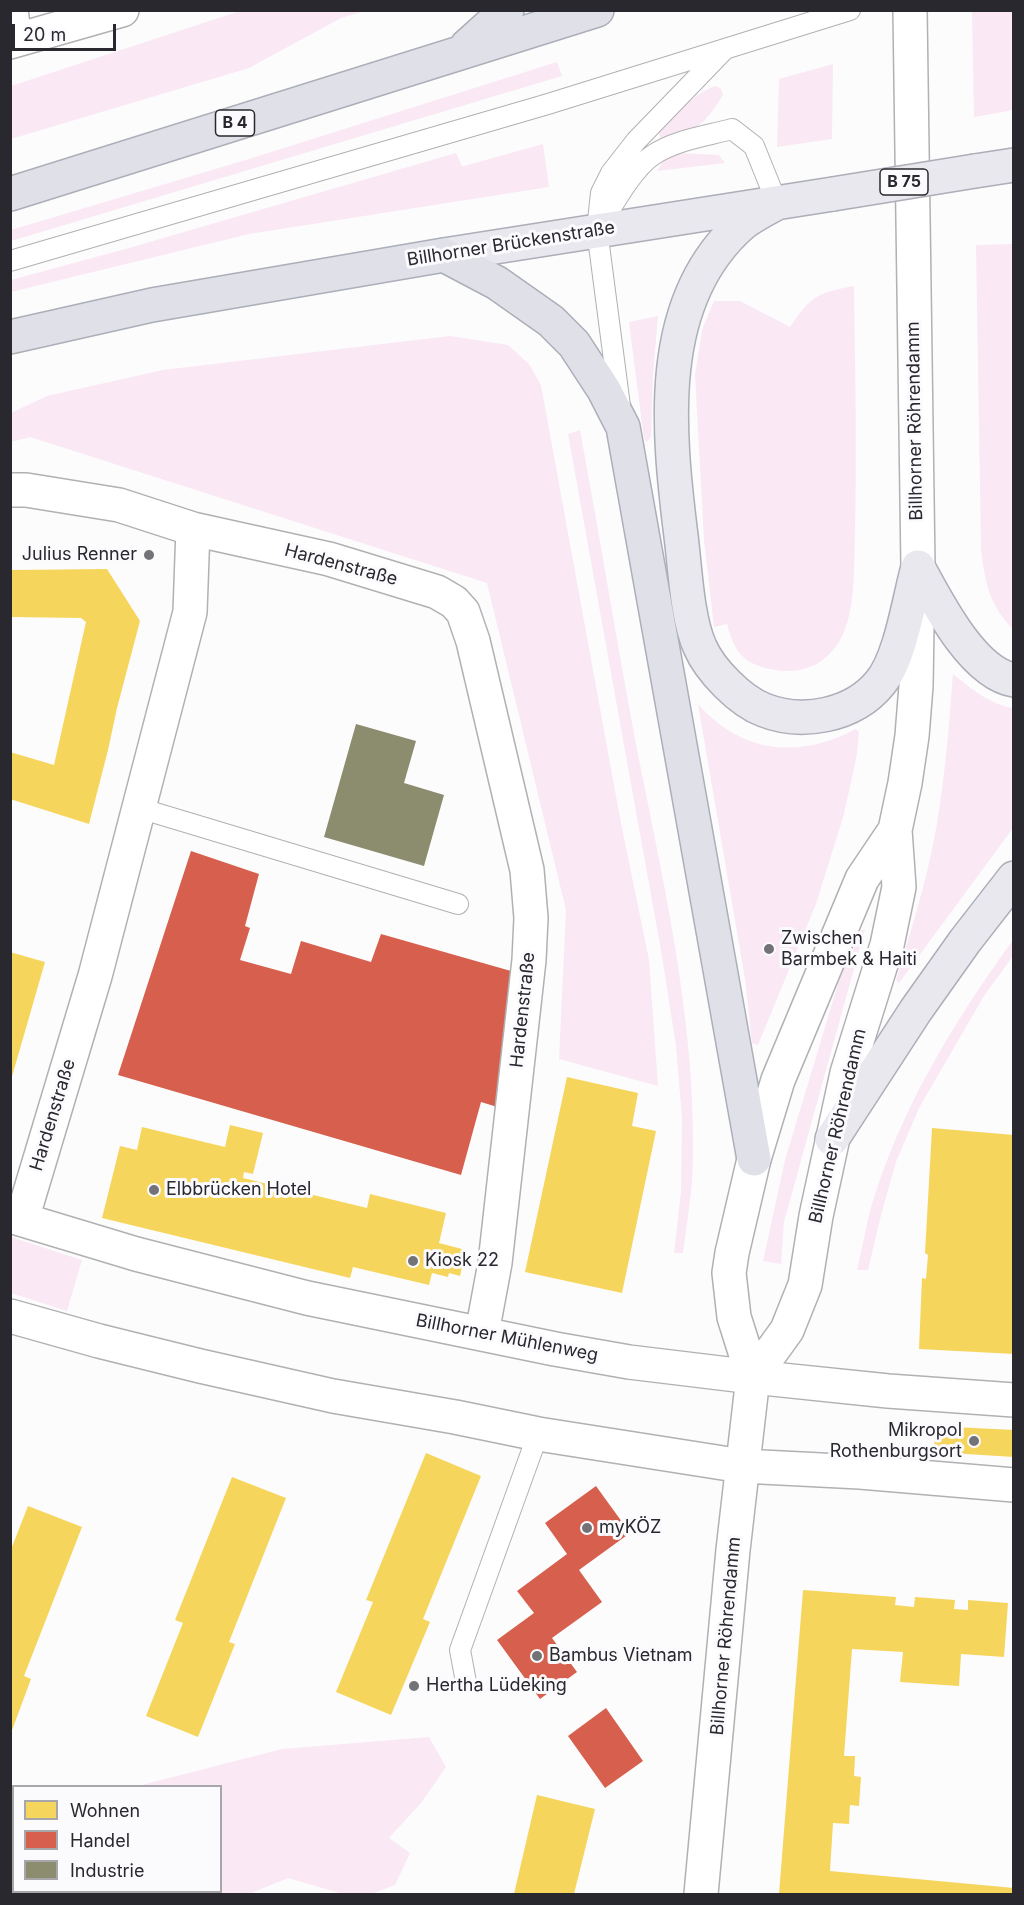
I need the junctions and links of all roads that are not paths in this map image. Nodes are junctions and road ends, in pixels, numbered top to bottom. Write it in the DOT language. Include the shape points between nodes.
graph roads {
  1 [pos="122,10"];
  2 [pos="507,10"];
  3 [pos="597,10"];
  4 [pos="850,10"];
  5 [pos="910,10"];
  6 [pos="12,31"];
  7 [pos="725,49"];
  8 [pos="459,53"];
  9 [pos="1014,165"];
  10 [pos="10,194"];
  11 [pos="777,202"];
  12 [pos="597,231"];
  13 [pos="444,255"];
  14 [pos="10,261"];
  15 [pos="10,338"];
  16 [pos="623,427"];
  17 [pos="10,490"];
  18 [pos="193,529"];
  19 [pos="918,567"];
  20 [pos="1014,680"];
  21 [pos="139,807"];
  22 [pos="895,830"];
  23 [pos="1014,878"];
  24 [pos="458,904"];
  25 [pos="832,1139"];
  26 [pos="754,1159"];
  27 [pos="16,1218"];
  28 [pos="10,1316"];
  29 [pos="482,1333"];
  30 [pos="753,1377"];
  31 [pos="1014,1400"];
  32 [pos="538,1434"];
  33 [pos="742,1466"];
  34 [pos="1014,1485"];
  35 [pos="466,1682"];
  36 [pos="701,1894"];
  1 -- 6 [label="street"];
  2 -- 8 [label="highway"];
  3 -- 8 [label="highway, B 4"];
  4 -- 7 [label="lane"];
  5 -- 19 [label="street, Billhorner Röhrendamm"];
  7 -- 12 [label="lane" via="636,141 611,173 600,193"];
  7 -- 14 [label="lane"];
  8 -- 10 [label="highway, B 4"];
  9 -- 11 [label="main road, Billhorner Brückenstraße / B 75, bridge"];
  11 -- 12 [label="main road, Billhorner Brückenstraße"];
  11 -- 12 [label="lane" via="754,146 732,129 675,144 651,156 628,182"];
  11 -- 19 [label="main road" via="744,223 702,273 683,318 675,358 673,472 691,611 700,647 740,696 763,710 791,717 816,717 849,708 880,684 886,674"];
  12 -- 13 [label="main road, Billhorner Brückenstraße"];
  12 -- 16 [label="lane"];
  13 -- 15 [label="highway, Billhorner Brückenstraße" via="164,302"];
  13 -- 16 [label="highway" via="497,283 551,321 574,344"];
  16 -- 26 [label="highway"];
  17 -- 18 [label="street" via="118,505"];
  18 -- 21 [label="street, Hardenstraße" via="190,612"];
  18 -- 29 [label="street, Hardenstraße" via="329,559 437,592 454,602 468,623 527,870 531,918 495,1263"];
  19 -- 20 [label="main road" via="955,633 993,671"];
  19 -- 22 [label="street, Billhorner Röhrendamm" via="912,735"];
  21 -- 24 [label="lane"];
  21 -- 27 [label="street, Hardenstraße" via="95,976"];
  22 -- 25 [label="street, Billhorner Röhrendamm" via="899,887 887,945 847,1073"];
  22 -- 26 [label="street, Billhorner Röhrendamm" via="862,879 778,1080"];
  23 -- 25 [label="main road" via="916,1010"];
  25 -- 30 [label="street, Billhorner Röhrendamm" via="804,1285 787,1330"];
  26 -- 30 [label="street, Billhorner Röhrendamm" via="729,1273 734,1317"];
  27 -- 29 [label="street, Billhorner Mühlenweg" via="276,1290"];
  28 -- 32 [label="street" via="200,1366"];
  29 -- 30 [label="street, Billhorner Mühlenweg" via="629,1362"];
  30 -- 31 [label="street, Billhorner Mühlenweg"];
  30 -- 33 [label="street, Billhorner Röhrendamm"];
  32 -- 33 [label="street"];
  32 -- 35 [label="lane" via="460,1650"];
  33 -- 34 [label="street"];
  33 -- 36 [label="street, Billhorner Röhrendamm"];
}
